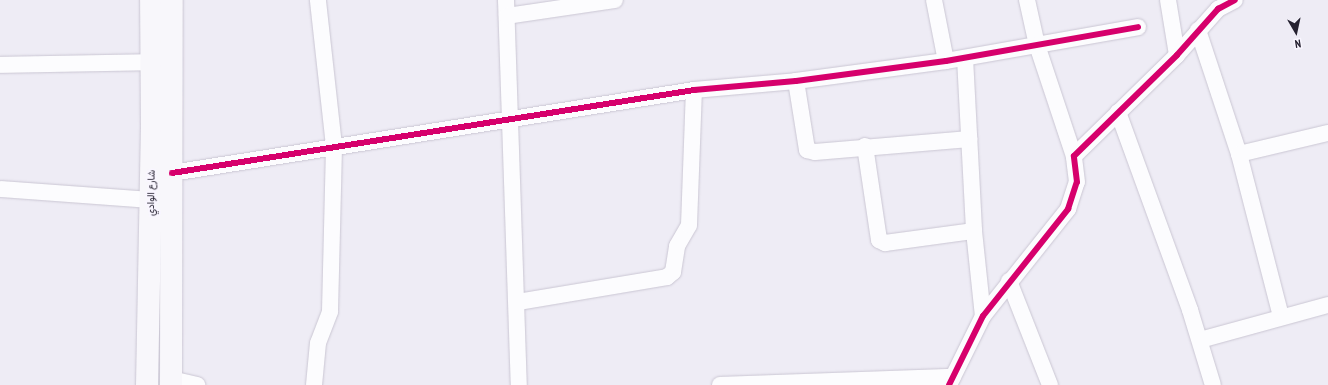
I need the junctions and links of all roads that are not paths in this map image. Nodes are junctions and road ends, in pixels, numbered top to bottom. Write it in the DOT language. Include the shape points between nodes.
graph roads {
  1 [pos="151,0"];
  2 [pos="172,0"];
  3 [pos="318,0"];
  4 [pos="615,0"];
  5 [pos="934,0"];
  6 [pos="1027,0"];
  7 [pos="1168,0"];
  8 [pos="1234,0"];
  9 [pos="506,8"];
  10 [pos="1138,27"];
  11 [pos="1198,30"];
  12 [pos="1037,45"];
  13 [pos="1177,55"];
  14 [pos="965,58"];
  15 [pos="946,61"];
  16 [pos="153,62"];
  17 [pos="0,65"];
  18 [pos="796,81"];
  19 [pos="694,90"];
  20 [pos="1118,112"];
  21 [pos="510,118"];
  22 [pos="1328,133"];
  23 [pos="970,139"];
  24 [pos="334,146"];
  25 [pos="865,146"];
  26 [pos="1239,154"];
  27 [pos="1074,156"];
  28 [pos="172,173"];
  29 [pos="1,189"];
  30 [pos="150,200"];
  31 [pos="974,231"];
  32 [pos="1009,282"];
  33 [pos="518,302"];
  34 [pos="1328,304"];
  35 [pos="983,316"];
  36 [pos="1281,316"];
  37 [pos="1200,340"];
  38 [pos="951,381"];
  39 [pos="171,382"];
  40 [pos="147,385"];
  41 [pos="197,385"];
  42 [pos="314,385"];
  43 [pos="519,385"];
  44 [pos="720,385"];
  45 [pos="1050,385"];
  46 [pos="1214,385"];
  1 -- 16 [label="main road, شارع الوادي"];
  2 -- 28 [label="main road, شارع الوادي"];
  3 -- 24 [label="street"];
  4 -- 9 [label="street"];
  5 -- 15 [label="street"];
  6 -- 12 [label="street"];
  7 -- 13 [label="street"];
  8 -- 11 [label="street" via="1218,9"];
  9 -- 21 [label="street"];
  10 -- 12 [label="street"];
  11 -- 13 [label="street"];
  11 -- 26 [label="street"];
  12 -- 14 [label="street"];
  12 -- 27 [label="street"];
  13 -- 20 [label="street"];
  14 -- 15 [label="street"];
  14 -- 23 [label="street"];
  15 -- 18 [label="street"];
  16 -- 17 [label="street"];
  16 -- 30 [label="main road, شارع الوادي"];
  18 -- 19 [label="street"];
  18 -- 25 [label="street" via="807,150 815,152"];
  19 -- 21 [label="street"];
  19 -- 33 [label="street" via="690,225 677,246 673,272 667,277"];
  20 -- 27 [label="street"];
  20 -- 37 [label="street"];
  21 -- 24 [label="street"];
  21 -- 33 [label="street"];
  22 -- 26 [label="street"];
  23 -- 25 [label="street"];
  23 -- 31 [label="street"];
  24 -- 28 [label="street"];
  24 -- 42 [label="street" via="330,311 318,342"];
  25 -- 31 [label="street" via="879,240 886,243"];
  26 -- 36 [label="street"];
  27 -- 32 [label="street" via="1077,182 1068,209"];
  28 -- 39 [label="main road, شارع الوادي"];
  29 -- 30 [label="street"];
  30 -- 40 [label="main road, شارع الوادي"];
  31 -- 35 [label="street"];
  32 -- 35 [label="street"];
  32 -- 45 [label="street"];
  33 -- 43 [label="street"];
  34 -- 36 [label="street"];
  35 -- 38 [label="street"];
  36 -- 37 [label="street"];
  37 -- 46 [label="street"];
  38 -- 44 [label="street"];
  39 -- 41 [label="street"];
}
